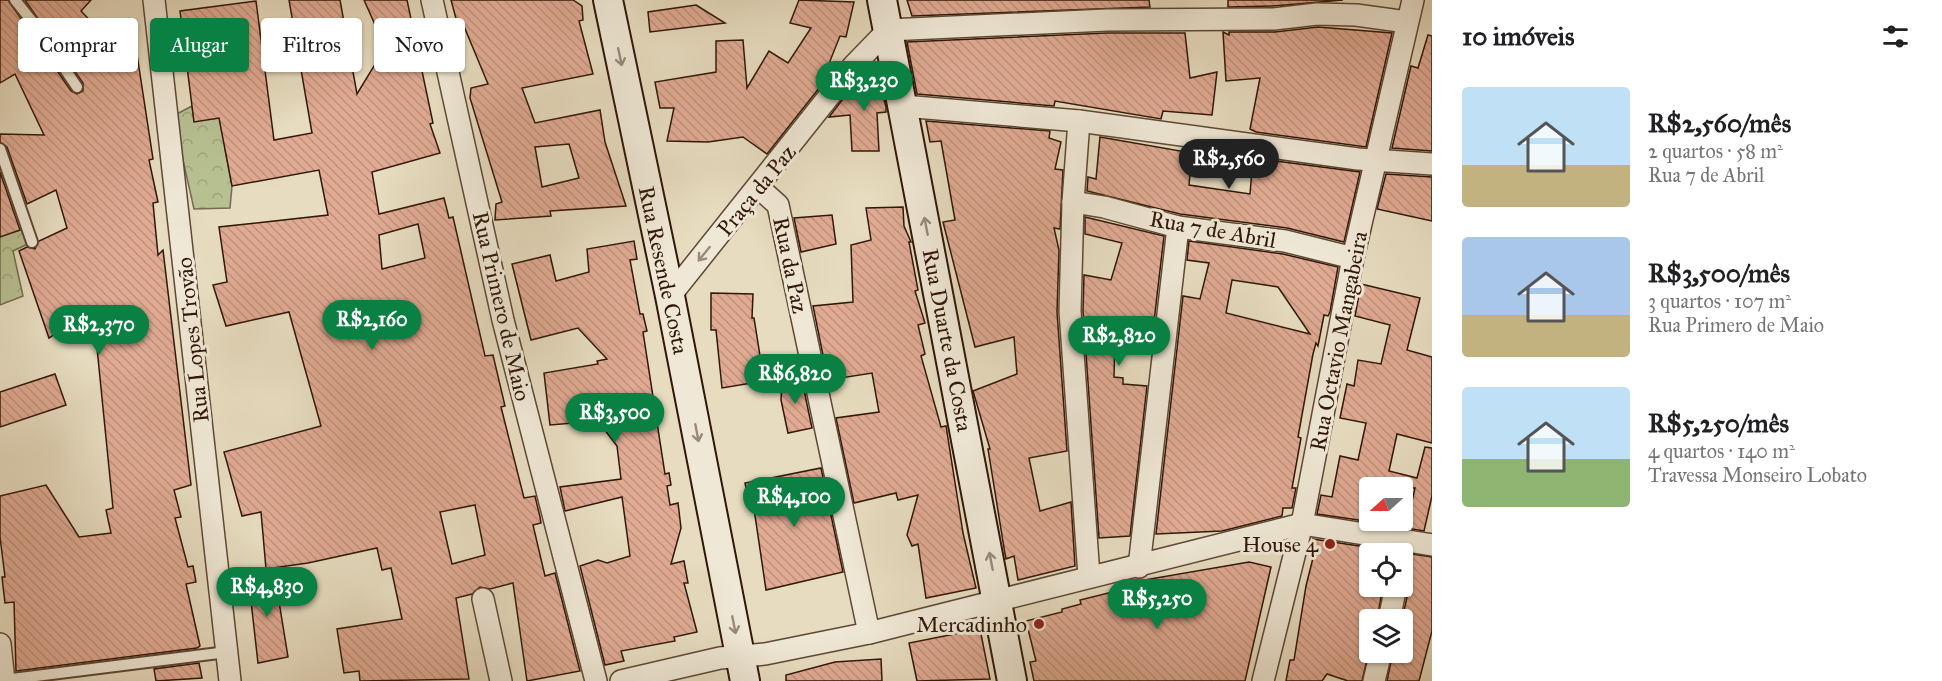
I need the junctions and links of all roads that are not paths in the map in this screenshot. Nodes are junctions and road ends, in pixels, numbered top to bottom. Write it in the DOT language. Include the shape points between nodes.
graph roads {
  1 [pos="15,0"];
  2 [pos="154,0"];
  3 [pos="432,0"];
  4 [pos="608,0"];
  5 [pos="882,0"];
  6 [pos="1413,0"];
  7 [pos="1407,22"];
  8 [pos="888,30"];
  9 [pos="77,87"];
  10 [pos="903,106"];
  11 [pos="1079,121"];
  12 [pos="0,149"];
  13 [pos="1377,160"];
  14 [pos="1432,164"];
  15 [pos="759,188"];
  16 [pos="1073,202"];
  17 [pos="1178,227"];
  18 [pos="32,242"];
  19 [pos="1353,258"];
  20 [pos="670,296"];
  21 [pos="1302,524"];
  22 [pos="1380,543"];
  23 [pos="1432,545"];
  24 [pos="1413,548"];
  25 [pos="1139,567"];
  26 [pos="1089,576"];
  27 [pos="483,599"];
  28 [pos="998,599"];
  29 [pos="869,633"];
  30 [pos="0,644"];
  31 [pos="227,652"];
  32 [pos="1378,663"];
  33 [pos="743,669"];
  34 [pos="4,681"];
  35 [pos="230,681"];
  36 [pos="501,681"];
  37 [pos="596,681"];
  38 [pos="621,681"];
  39 [pos="1012,681"];
  40 [pos="1263,681"];
  41 [pos="1374,681"];
  1 -- 9 [label="lane"];
  2 -- 31 [label="street, Rua Lopes Trovão"];
  3 -- 37 [label="street, Rua Primero de Maio" via="503,320"];
  4 -- 20 [label="main road, Rua Resende Costa, one-way"];
  5 -- 8 [label="main road, Rua Duarte da Costa"];
  6 -- 7 [label="street, Rua Octavio Mangabeira"];
  7 -- 8 [label="street" via="1317,14 1274,19 1107,20"];
  7 -- 13 [label="street, Rua Octavio Mangabeira"];
  8 -- 10 [label="main road, Rua Duarte da Costa"];
  8 -- 15 [label="street, Praça da Paz" via="854,65"];
  10 -- 11 [label="street"];
  28 -- 10 [label="main road, Rua Duarte da Costa, one-way"];
  11 -- 13 [label="street"];
  11 -- 16 [label="street"];
  12 -- 18 [label="lane"];
  13 -- 14 [label="street"];
  13 -- 19 [label="street, Rua Octavio Mangabeira"];
  15 -- 20 [label="street, Praça da Paz, one-way"];
  15 -- 29 [label="street, Rua da Paz" via="778,205"];
  16 -- 17 [label="street, Rua 7 de Abril"];
  16 -- 26 [label="street" via="1070,311"];
  17 -- 19 [label="street, Rua 7 de Abril" via="1285,241"];
  17 -- 25 [label="street"];
  19 -- 21 [label="street, Rua Octavio Mangabeira"];
  20 -- 33 [label="main road, Rua Resende Costa, one-way"];
  21 -- 22 [label="street"];
  21 -- 25 [label="street"];
  21 -- 40 [label="street, Rua Octavio Mangabeira"];
  23 -- 24 [label="street"];
  25 -- 26 [label="street"];
  26 -- 28 [label="street"];
  27 -- 36 [label="street"];
  28 -- 29 [label="street"];
  28 -- 39 [label="main road, Rua Duarte da Costa"];
  29 -- 33 [label="street"];
  30 -- 34 [label="street"];
  31 -- 34 [label="lane"];
  31 -- 35 [label="street, Rua Lopes Trovão"];
  32 -- 41 [label="street"];
  33 -- 38 [label="street" via="720,658"];
}
